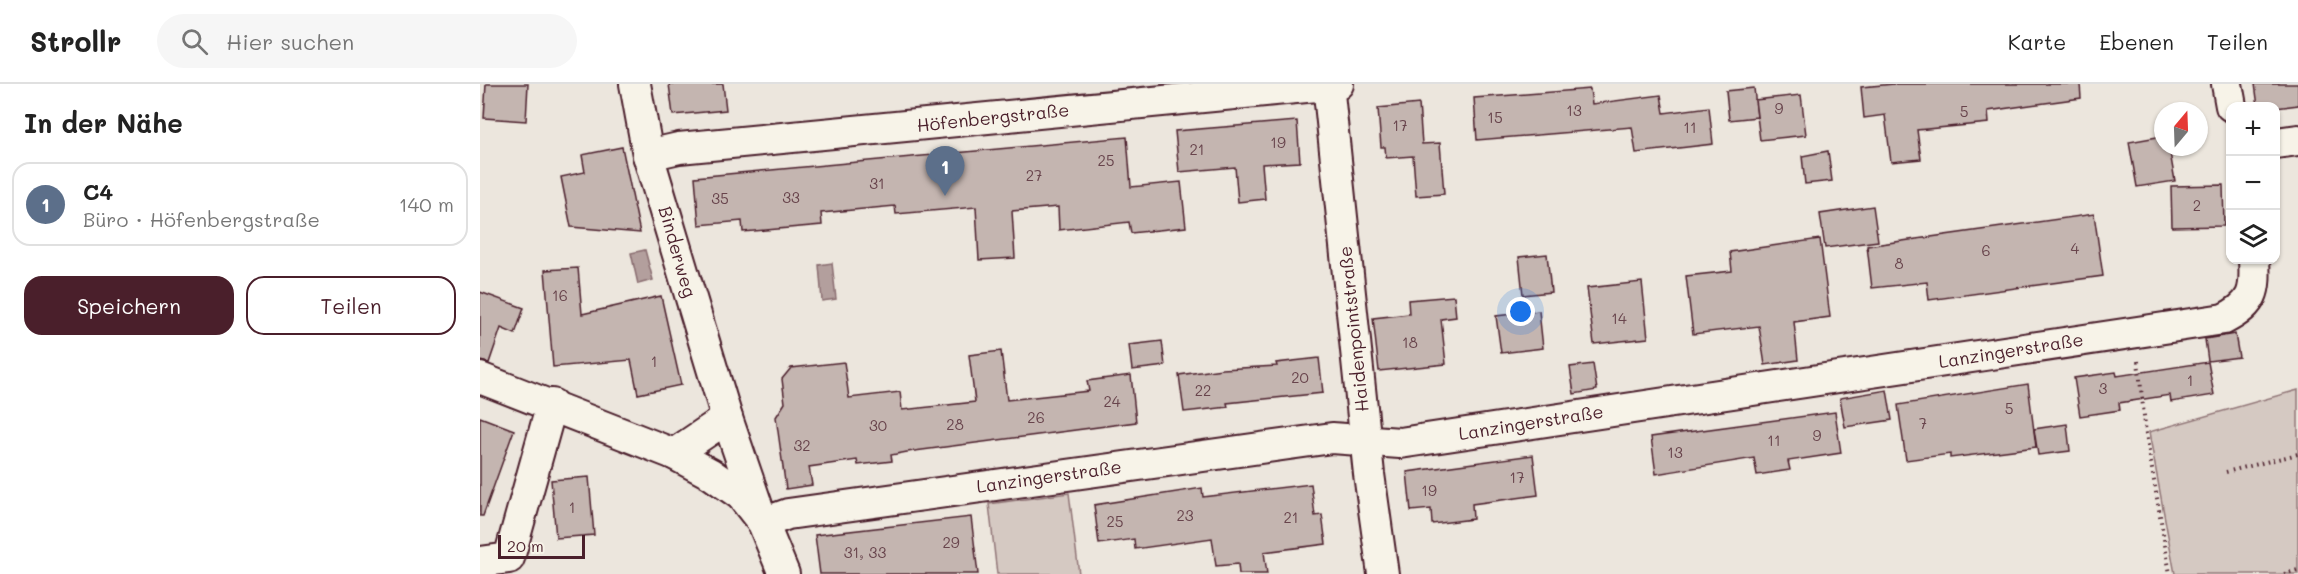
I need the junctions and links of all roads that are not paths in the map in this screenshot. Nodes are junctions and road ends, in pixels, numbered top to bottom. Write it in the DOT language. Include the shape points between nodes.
graph roads {
  1 [pos="635,84"];
  2 [pos="1328,84"];
  3 [pos="1338,84"];
  4 [pos="2227,84"];
  5 [pos="2230,102"];
  6 [pos="2298,140"];
  7 [pos="2280,142"];
  8 [pos="648,155"];
  9 [pos="2254,264"];
  10 [pos="480,378"];
  11 [pos="552,404"];
  12 [pos="727,418"];
  13 [pos="1365,440"];
  14 [pos="674,454"];
  15 [pos="764,523"];
  16 [pos="480,562"];
  17 [pos="784,574"];
  18 [pos="1383,574"];
  1 -- 8 [label="street, Binderweg"];
  2 -- 3 [label="street, Höfenbergstraße"];
  2 -- 8 [label="street, Höfenbergstraße" via="679,148"];
  2 -- 13 [label="street, Haidenpointstraße"];
  4 -- 5 [label="street"];
  6 -- 7 [label="street"];
  8 -- 12 [label="street, Binderweg"];
  9 -- 13 [label="street, Lanzingerstraße" via="2251,298 2242,311 2224,319 1400,443"];
  10 -- 11 [label="street"];
  11 -- 14 [label="street"];
  11 -- 16 [label="street" via="509,558"];
  12 -- 14 [label="street"];
  12 -- 15 [label="street, Binderweg"];
  13 -- 15 [label="street, Lanzingerstraße" via="1332,438 1210,454 788,514"];
  13 -- 18 [label="street, Haidenpointstraße"];
  14 -- 15 [label="street" via="741,495"];
  15 -- 17 [label="street, Binderweg"];
}
